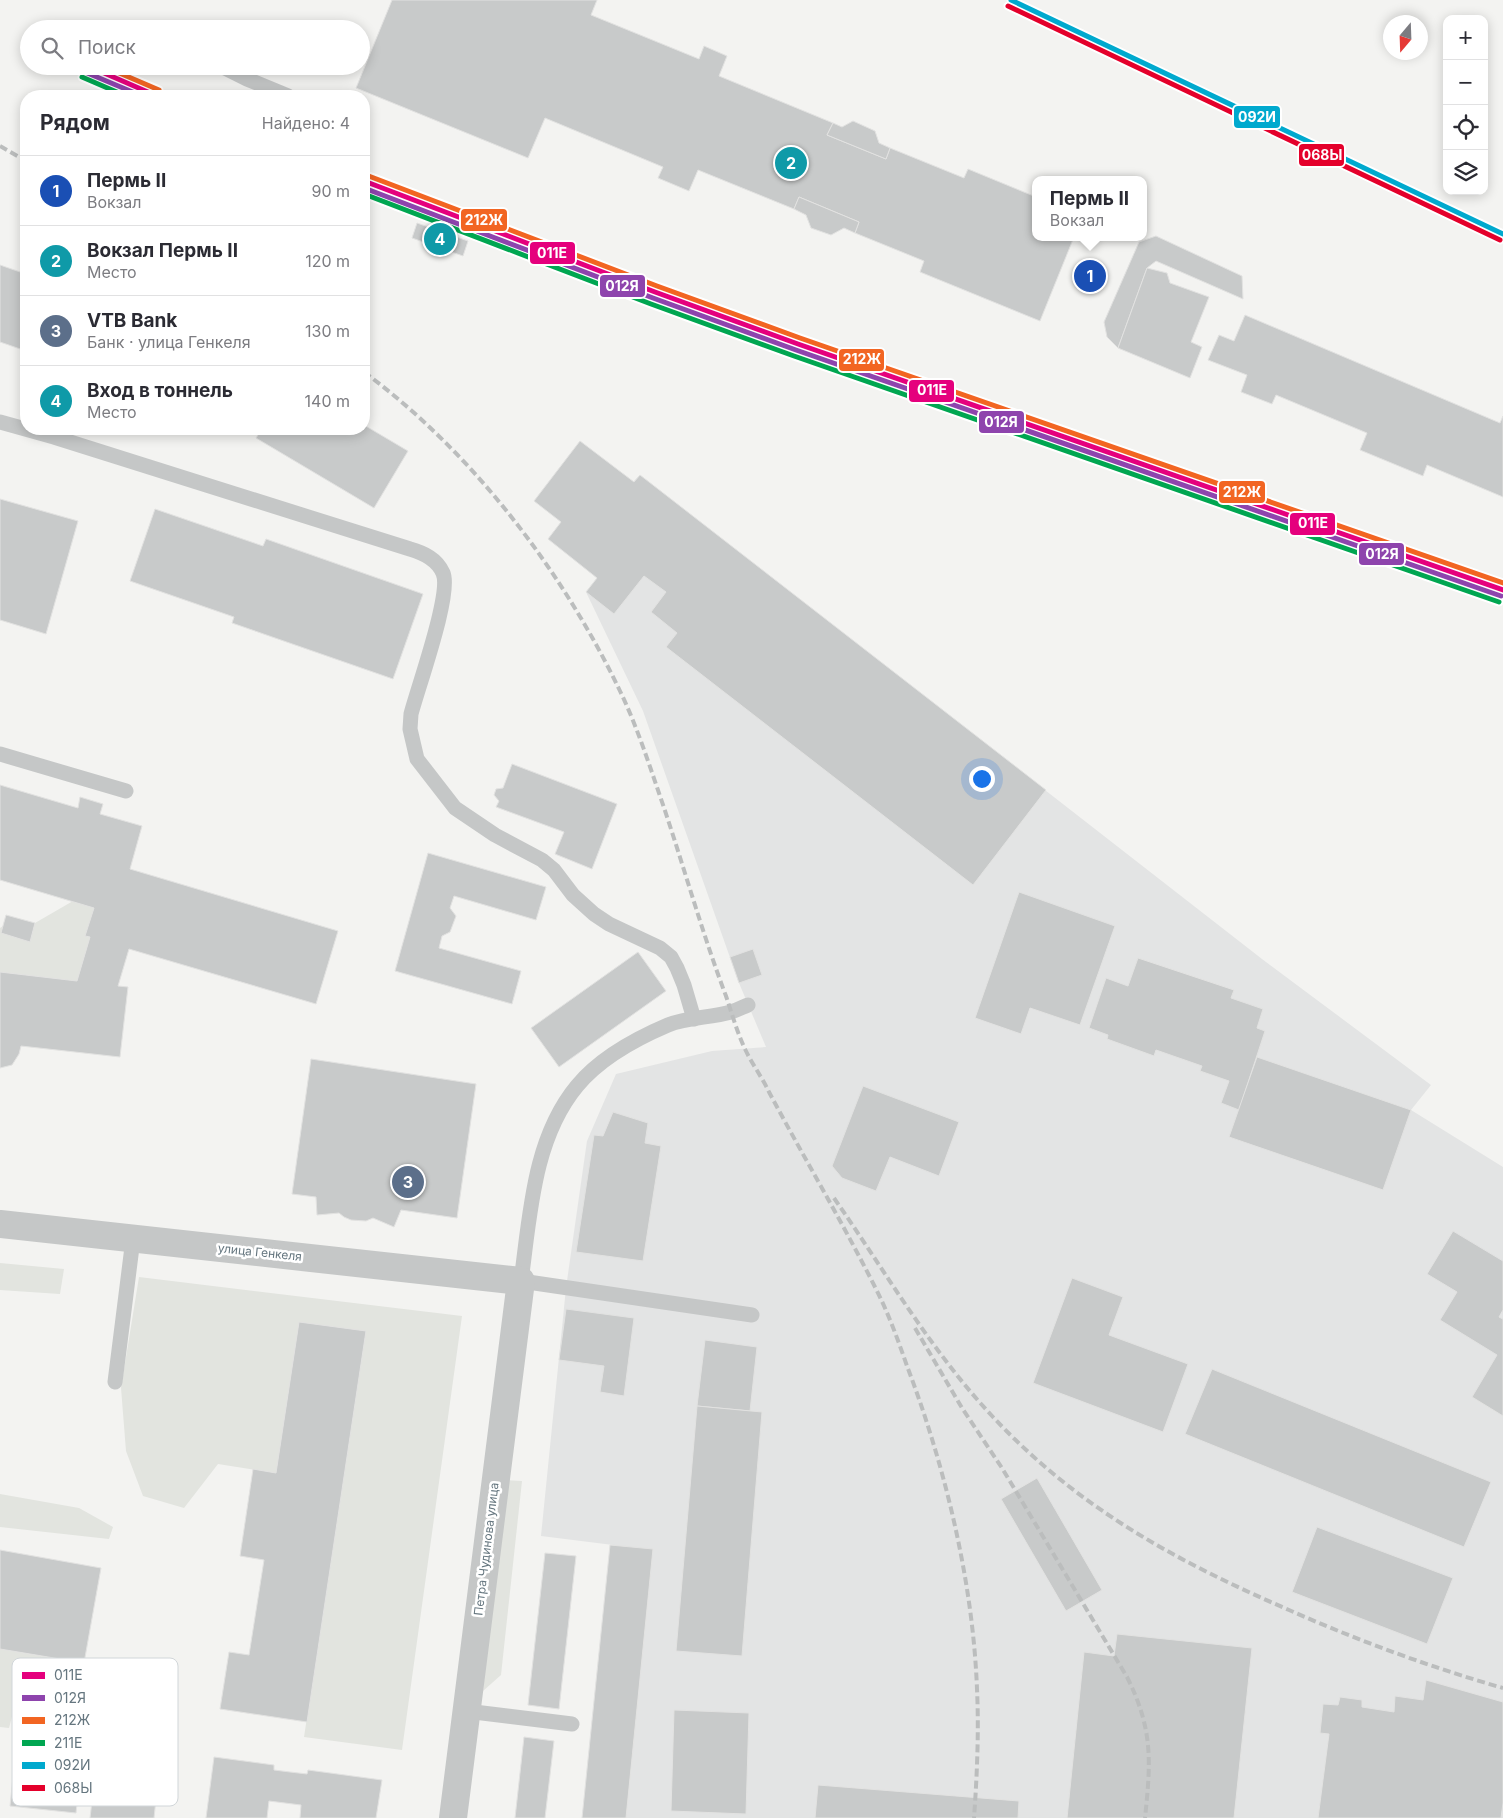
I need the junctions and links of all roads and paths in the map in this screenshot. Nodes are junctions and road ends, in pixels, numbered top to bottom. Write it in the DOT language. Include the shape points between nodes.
graph roads {
  1 [pos="238,75"];
  2 [pos="273,90"];
  3 [pos="0,422"];
  4 [pos="20,428"];
  5 [pos="47,435"];
  6 [pos="0,754"];
  7 [pos="126,791"];
  8 [pos="748,1005"];
  9 [pos="694,1018"];
  10 [pos="0,1224"];
  11 [pos="133,1238"];
  12 [pos="521,1281"];
  13 [pos="752,1315"];
  14 [pos="115,1382"];
  15 [pos="466,1711"];
  16 [pos="572,1724"];
  17 [pos="453,1818"];
  1 -- 2 [label="lane"];
  3 -- 4 [label="lane"];
  5 -- 9 [label="lane" via="433,559 444,574 446,584 411,714 410,729 417,758 445,796 467,817 542,860 584,906 609,924 671,956"];
  6 -- 7 [label="lane"];
  8 -- 9 [label="lane" via="732,1012"];
  9 -- 12 [label="lane" via="670,1024 618,1050 577,1086 563,1107 536,1178"];
  10 -- 11 [label="street, улица Генкеля"];
  11 -- 12 [label="street, улица Генкеля"];
  11 -- 14 [label="lane"];
  12 -- 13 [label="lane"];
  12 -- 15 [label="street, Петра Чудинова улица"];
  15 -- 16 [label="lane"];
  15 -- 17 [label="street, Петра Чудинова улица"];
}
